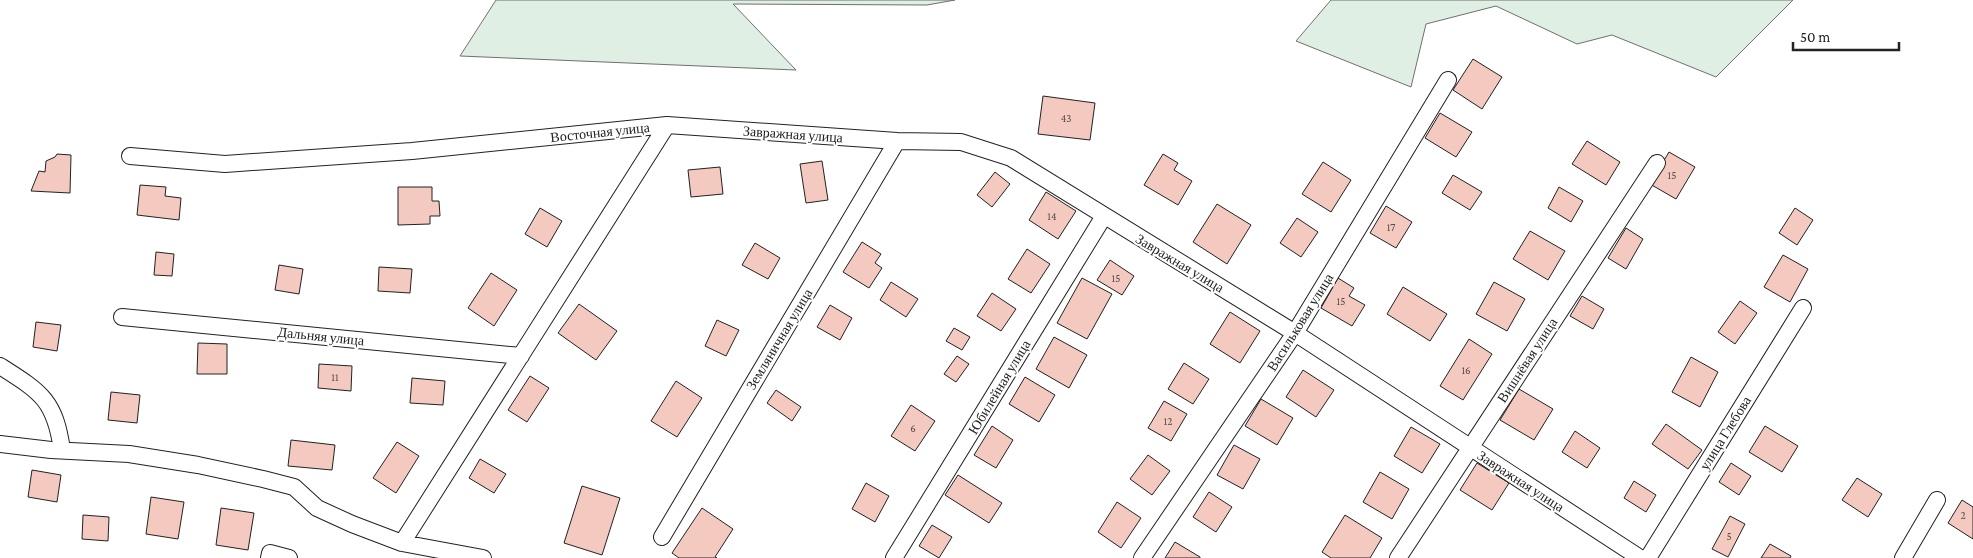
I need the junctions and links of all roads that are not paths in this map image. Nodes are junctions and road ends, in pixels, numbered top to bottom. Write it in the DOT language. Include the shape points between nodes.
graph roads {
  1 [pos="1448,80"];
  2 [pos="667,125"];
  3 [pos="896,141"];
  4 [pos="130,156"];
  5 [pos="1657,163"];
  6 [pos="1104,216"];
  7 [pos="1803,308"];
  8 [pos="122,317"];
  9 [pos="1295,333"];
  10 [pos="521,356"];
  11 [pos="0,366"];
  12 [pos="0,444"];
  13 [pos="1470,447"];
  14 [pos="62,450"];
  15 [pos="1937,500"];
  16 [pos="662,538"];
  17 [pos="402,543"];
  18 [pos="269,558"];
  19 [pos="289,558"];
  20 [pos="483,558"];
  21 [pos="894,558"];
  22 [pos="1142,558"];
  23 [pos="1398,558"];
  24 [pos="1640,558"];
  25 [pos="1648,558"];
  26 [pos="1903,558"];
  1 -- 9 [label="street, Васильковая улица"];
  2 -- 3 [label="street, Завражная улица"];
  2 -- 4 [label="street, Восточная улица" via="412,151 225,164"];
  2 -- 10 [label="street, Восточная улица"];
  3 -- 6 [label="street, Завражная улица" via="961,142 1011,158"];
  3 -- 16 [label="street, Земляничная улица"];
  5 -- 13 [label="street, Вишнёвая улица"];
  6 -- 9 [label="street, Завражная улица"];
  6 -- 21 [label="street, Юбилейная улица"];
  7 -- 25 [label="street, улица Глебова"];
  8 -- 10 [label="street, Дальняя улица"];
  9 -- 13 [label="street, Завражная улица"];
  9 -- 22 [label="street, Васильковая улица"];
  10 -- 17 [label="street, Восточная улица"];
  11 -- 14 [label="street" via="45,398 59,426"];
  12 -- 14 [label="street"];
  13 -- 23 [label="street, Вишнёвая улица"];
  13 -- 24 [label="street, Завражная улица"];
  14 -- 17 [label="street" via="129,454 294,487 317,508"];
  15 -- 26 [label="street"];
  17 -- 20 [label="street"];
  18 -- 19 [label="street" via="270,553"];
}
